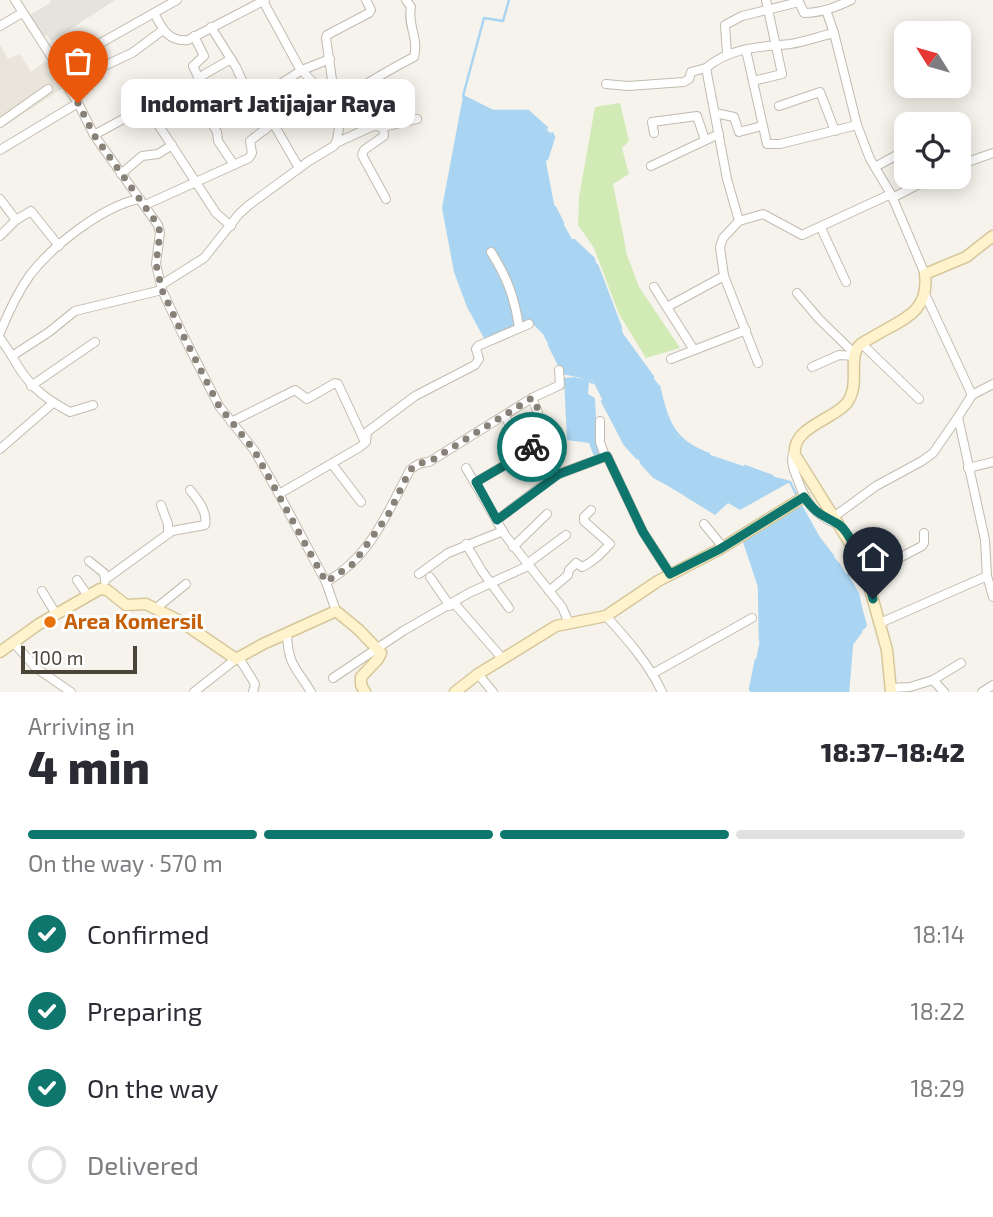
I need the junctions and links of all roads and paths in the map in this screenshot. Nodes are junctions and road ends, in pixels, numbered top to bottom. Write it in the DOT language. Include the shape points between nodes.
graph roads {
  1 [pos="15,0"];
  2 [pos="177,0"];
  3 [pos="366,0"];
  4 [pos="406,0"];
  5 [pos="851,0"];
  6 [pos="262,1"];
  7 [pos="767,4"];
  8 [pos="826,6"];
  9 [pos="22,13"];
  10 [pos="154,13"];
  11 [pos="0,26"];
  12 [pos="211,27"];
  13 [pos="163,30"];
  14 [pos="834,33"];
  15 [pos="194,36"];
  16 [pos="775,44"];
  17 [pos="746,50"];
  18 [pos="727,53"];
  19 [pos="330,58"];
  20 [pos="231,59"];
  21 [pos="58,67"];
  22 [pos="706,68"];
  23 [pos="302,70"];
  24 [pos="198,78"];
  25 [pos="752,81"];
  26 [pos="65,84"];
  27 [pos="606,84"];
  28 [pos="48,89"];
  29 [pos="158,100"];
  30 [pos="252,102"];
  31 [pos="78,103"];
  32 [pos="335,103"];
  33 [pos="146,106"];
  34 [pos="779,106"];
  35 [pos="715,113"];
  36 [pos="417,119"];
  37 [pos="0,123"];
  38 [pos="273,124"];
  39 [pos="857,125"];
  40 [pos="762,126"];
  41 [pos="383,127"];
  42 [pos="265,130"];
  43 [pos="835,131"];
  44 [pos="654,133"];
  45 [pos="719,134"];
  46 [pos="94,135"];
  47 [pos="705,140"];
  48 [pos="336,143"];
  49 [pos="172,145"];
  50 [pos="0,150"];
  51 [pos="993,153"];
  52 [pos="894,157"];
  53 [pos="971,161"];
  54 [pos="234,165"];
  55 [pos="651,166"];
  56 [pos="875,167"];
  57 [pos="299,168"];
  58 [pos="121,174"];
  59 [pos="197,183"];
  60 [pos="907,189"];
  61 [pos="892,196"];
  62 [pos="0,199"];
  63 [pos="386,199"];
  64 [pos="143,202"];
  65 [pos="16,220"];
  66 [pos="739,221"];
  67 [pos="231,226"];
  68 [pos="821,228"];
  69 [pos="0,236"];
  70 [pos="993,236"];
  71 [pos="59,246"];
  72 [pos="491,252"];
  73 [pos="925,274"];
  74 [pos="724,276"];
  75 [pos="846,282"];
  76 [pos="161,287"];
  77 [pos="654,287"];
  78 [pos="797,293"];
  79 [pos="925,294"];
  80 [pos="667,307"];
  81 [pos="529,324"];
  82 [pos="519,326"];
  83 [pos="746,330"];
  84 [pos="0,335"];
  85 [pos="95,342"];
  86 [pos="862,344"];
  87 [pos="694,350"];
  88 [pos="855,355"];
  89 [pos="12,356"];
  90 [pos="671,359"];
  91 [pos="758,363"];
  92 [pos="812,367"];
  93 [pos="559,370"];
  94 [pos="993,384"];
  95 [pos="31,386"];
  96 [pos="972,395"];
  97 [pos="532,398"];
  98 [pos="919,399"];
  99 [pos="52,403"];
  100 [pos="93,405"];
  101 [pos="505,416"];
  102 [pos="958,417"];
  103 [pos="600,421"];
  104 [pos="231,422"];
  105 [pos="516,437"];
  106 [pos="366,442"];
  107 [pos="0,449"];
  108 [pos="794,450"];
  109 [pos="605,456"];
  110 [pos="993,462"];
  111 [pos="332,464"];
  112 [pos="466,468"];
  113 [pos="968,468"];
  114 [pos="476,482"];
  115 [pos="190,490"];
  116 [pos="279,494"];
  117 [pos="800,499"];
  118 [pos="361,502"];
  119 [pos="161,505"];
  120 [pos="591,510"];
  121 [pos="547,514"];
  122 [pos="497,520"];
  123 [pos="838,520"];
  124 [pos="704,524"];
  125 [pos="503,531"];
  126 [pos="924,533"];
  127 [pos="168,534"];
  128 [pos="566,535"];
  129 [pos="989,538"];
  130 [pos="466,544"];
  131 [pos="513,547"];
  132 [pos="723,547"];
  133 [pos="89,561"];
  134 [pos="527,565"];
  135 [pos="419,574"];
  136 [pos="670,574"];
  137 [pos="867,575"];
  138 [pos="986,576"];
  139 [pos="430,577"];
  140 [pos="106,579"];
  141 [pos="77,580"];
  142 [pos="326,582"];
  143 [pos="186,584"];
  144 [pos="491,584"];
  145 [pos="100,589"];
  146 [pos="42,591"];
  147 [pos="549,591"];
  148 [pos="88,596"];
  149 [pos="993,597"];
  150 [pos="452,604"];
  151 [pos="509,608"];
  152 [pos="155,609"];
  153 [pos="336,611"];
  154 [pos="56,614"];
  155 [pos="606,616"];
  156 [pos="752,618"];
  157 [pos="569,623"];
  158 [pos="880,623"];
  159 [pos="287,633"];
  160 [pos="14,643"];
  161 [pos="378,648"];
  162 [pos="0,652"];
  163 [pos="502,658"];
  164 [pos="237,659"];
  165 [pos="961,663"];
  166 [pos="478,674"];
  167 [pos="652,674"];
  168 [pos="333,678"];
  169 [pos="933,680"];
  170 [pos="993,685"];
  171 [pos="891,690"];
  172 [pos="71,692"];
  173 [pos="194,692"];
  174 [pos="253,692"];
  175 [pos="311,692"];
  176 [pos="365,692"];
  177 [pos="455,692"];
  178 [pos="493,692"];
  179 [pos="662,692"];
  180 [pos="944,692"];
  181 [pos="982,692"];
  1 -- 9 [label="street"];
  2 -- 10 [label="street"];
  3 -- 19 [label="street" via="369,13 327,35"];
  4 -- 32 [label="street" via="417,44 414,58"];
  5 -- 8 [label="street"];
  6 -- 12 [label="street"];
  6 -- 23 [label="street"];
  7 -- 8 [label="street" via="799,2 806,13"];
  7 -- 16 [label="street"];
  7 -- 18 [label="street" via="726,23"];
  8 -- 14 [label="street"];
  9 -- 11 [label="street"];
  9 -- 21 [label="street"];
  10 -- 13 [label="street"];
  10 -- 21 [label="street"];
  12 -- 15 [label="street"];
  12 -- 20 [label="street"];
  13 -- 15 [label="street" via="176,40"];
  13 -- 26 [label="street" via="132,53"];
  14 -- 16 [label="street"];
  14 -- 39 [label="street"];
  15 -- 24 [label="street" via="204,56 193,66"];
  16 -- 17 [label="street"];
  16 -- 25 [label="street" via="782,74"];
  17 -- 18 [label="street"];
  17 -- 25 [label="street"];
  18 -- 22 [label="street"];
  19 -- 23 [label="street"];
  19 -- 32 [label="street"];
  20 -- 24 [label="street"];
  20 -- 30 [label="street"];
  21 -- 26 [label="street"];
  22 -- 27 [label="street" via="691,72 684,82"];
  22 -- 35 [label="street"];
  23 -- 30 [label="street"];
  23 -- 38 [label="street" via="317,87 318,98"];
  24 -- 54 [label="street" via="205,89 197,98"];
  25 -- 40 [label="street"];
  26 -- 31 [label="street"];
  28 -- 37 [label="street"];
  29 -- 33 [label="street"];
  30 -- 42 [label="street"];
  31 -- 46 [label="street"];
  31 -- 50 [label="street"];
  32 -- 48 [label="street"];
  33 -- 46 [label="street"];
  33 -- 49 [label="street"];
  34 -- 43 [label="street" via="820,92"];
  35 -- 40 [label="street" via="734,117 739,132"];
  35 -- 45 [label="street"];
  36 -- 41 [label="street"];
  38 -- 42 [label="street"];
  38 -- 57 [label="street"];
  39 -- 43 [label="street"];
  39 -- 56 [label="street"];
  40 -- 43 [label="street" via="770,146"];
  41 -- 48 [label="street" via="373,126"];
  41 -- 63 [label="street" via="384,136 362,155"];
  42 -- 54 [label="street" via="250,143 251,156"];
  44 -- 47 [label="street" via="652,122 696,116"];
  45 -- 47 [label="street"];
  45 -- 66 [label="street"];
  46 -- 58 [label="street"];
  47 -- 55 [label="street"];
  48 -- 57 [label="street"];
  49 -- 58 [label="street" via="158,154 142,156"];
  49 -- 59 [label="street"];
  51 -- 53 [label="street"];
  52 -- 56 [label="street"];
  54 -- 59 [label="street"];
  56 -- 61 [label="street"];
  57 -- 67 [label="street" via="249,205"];
  58 -- 64 [label="street"];
  59 -- 64 [label="street"];
  59 -- 67 [label="street" via="216,213"];
  60 -- 61 [label="street"];
  61 -- 68 [label="street" via="852,209"];
  61 -- 73 [label="street"];
  62 -- 65 [label="street"];
  64 -- 71 [label="street" via="111,208"];
  64 -- 76 [label="street" via="160,233 156,264"];
  65 -- 69 [label="street"];
  65 -- 71 [label="street" via="33,212"];
  66 -- 68 [label="street" via="765,214 802,235"];
  66 -- 74 [label="street" via="721,242"];
  67 -- 76 [label="street" via="204,258"];
  68 -- 75 [label="street"];
  70 -- 73 [label="street" via="967,257"];
  71 -- 84 [label="street" via="30,275"];
  72 -- 82 [label="street" via="511,289"];
  73 -- 79 [label="street"];
  74 -- 80 [label="street"];
  74 -- 83 [label="street"];
  76 -- 89 [label="street" via="75,311"];
  76 -- 104 [label="street" via="213,396"];
  77 -- 80 [label="street"];
  78 -- 88 [label="street"];
  79 -- 86 [label="street" via="922,304 905,319"];
  79 -- 96 [label="street"];
  80 -- 87 [label="street"];
  81 -- 82 [label="street"];
  82 -- 106 [label="street" via="478,346 475,365 415,396 367,432"];
  83 -- 87 [label="street"];
  83 -- 91 [label="street"];
  84 -- 89 [label="street"];
  85 -- 95 [label="street"];
  86 -- 88 [label="street"];
  86 -- 98 [label="street"];
  87 -- 90 [label="street"];
  88 -- 92 [label="street" via="839,355"];
  88 -- 108 [label="street" via="851,396 798,439"];
  89 -- 95 [label="street"];
  93 -- 97 [label="street" via="561,384"];
  94 -- 96 [label="street"];
  95 -- 99 [label="street"];
  96 -- 102 [label="street"];
  97 -- 101 [label="street"];
  97 -- 114 [label="street" via="538,413 532,449"];
  99 -- 100 [label="street" via="70,412"];
  99 -- 107 [label="street"];
  101 -- 105 [label="street"];
  101 -- 142 [label="street" via="415,466 353,564"];
  102 -- 113 [label="street"];
  102 -- 123 [label="street" via="933,453 876,486"];
  103 -- 109 [label="street"];
  104 -- 106 [label="street" via="295,390 307,399 337,383"];
  104 -- 116 [label="street" via="254,450"];
  106 -- 111 [label="street"];
  108 -- 117 [label="street" via="791,460"];
  108 -- 123 [label="street"];
  109 -- 122 [label="street" via="556,475"];
  109 -- 136 [label="street"];
  110 -- 113 [label="street"];
  111 -- 116 [label="street"];
  111 -- 118 [label="street"];
  112 -- 114 [label="street"];
  113 -- 129 [label="street"];
  114 -- 122 [label="street"];
  115 -- 127 [label="street" via="206,522"];
  116 -- 142 [label="street"];
  117 -- 123 [label="street" via="818,514"];
  117 -- 132 [label="street"];
  119 -- 127 [label="street"];
  120 -- 147 [label="street" via="584,521 610,544 586,565 576,563"];
  121 -- 131 [label="street"];
  122 -- 125 [label="street"];
  123 -- 137 [label="street"];
  124 -- 132 [label="street"];
  125 -- 130 [label="street"];
  125 -- 131 [label="street"];
  126 -- 137 [label="street" via="922,546"];
  127 -- 140 [label="street"];
  128 -- 134 [label="street"];
  129 -- 138 [label="street"];
  130 -- 135 [label="street"];
  130 -- 144 [label="street"];
  131 -- 134 [label="street"];
  132 -- 136 [label="street"];
  133 -- 140 [label="street"];
  134 -- 144 [label="street"];
  134 -- 147 [label="street"];
  136 -- 155 [label="street"];
  137 -- 158 [label="street"];
  138 -- 149 [label="street"];
  138 -- 158 [label="street"];
  139 -- 150 [label="street"];
  140 -- 145 [label="street"];
  141 -- 148 [label="street"];
  142 -- 153 [label="street"];
  143 -- 152 [label="street"];
  144 -- 150 [label="street"];
  144 -- 151 [label="street"];
  145 -- 148 [label="street"];
  145 -- 152 [label="street" via="126,605 146,604"];
  146 -- 154 [label="street"];
  147 -- 157 [label="street"];
  148 -- 154 [label="street"];
  150 -- 161 [label="street"];
  150 -- 163 [label="street"];
  152 -- 164 [label="street"];
  153 -- 159 [label="street"];
  153 -- 161 [label="street"];
  154 -- 160 [label="street"];
  155 -- 157 [label="street"];
  155 -- 167 [label="street"];
  156 -- 167 [label="street"];
  157 -- 163 [label="street"];
  158 -- 171 [label="street"];
  159 -- 164 [label="street"];
  159 -- 175 [label="street" via="291,662"];
  160 -- 162 [label="street"];
  160 -- 172 [label="street" via="36,668"];
  161 -- 168 [label="street"];
  161 -- 176 [label="street" via="380,657 361,677"];
  163 -- 166 [label="street"];
  164 -- 173 [label="street"];
  164 -- 174 [label="street" via="255,684"];
  165 -- 169 [label="street"];
  166 -- 177 [label="street"];
  166 -- 178 [label="street"];
  167 -- 179 [label="street"];
  169 -- 171 [label="street"];
  169 -- 180 [label="street"];
  170 -- 181 [label="street"];
}
